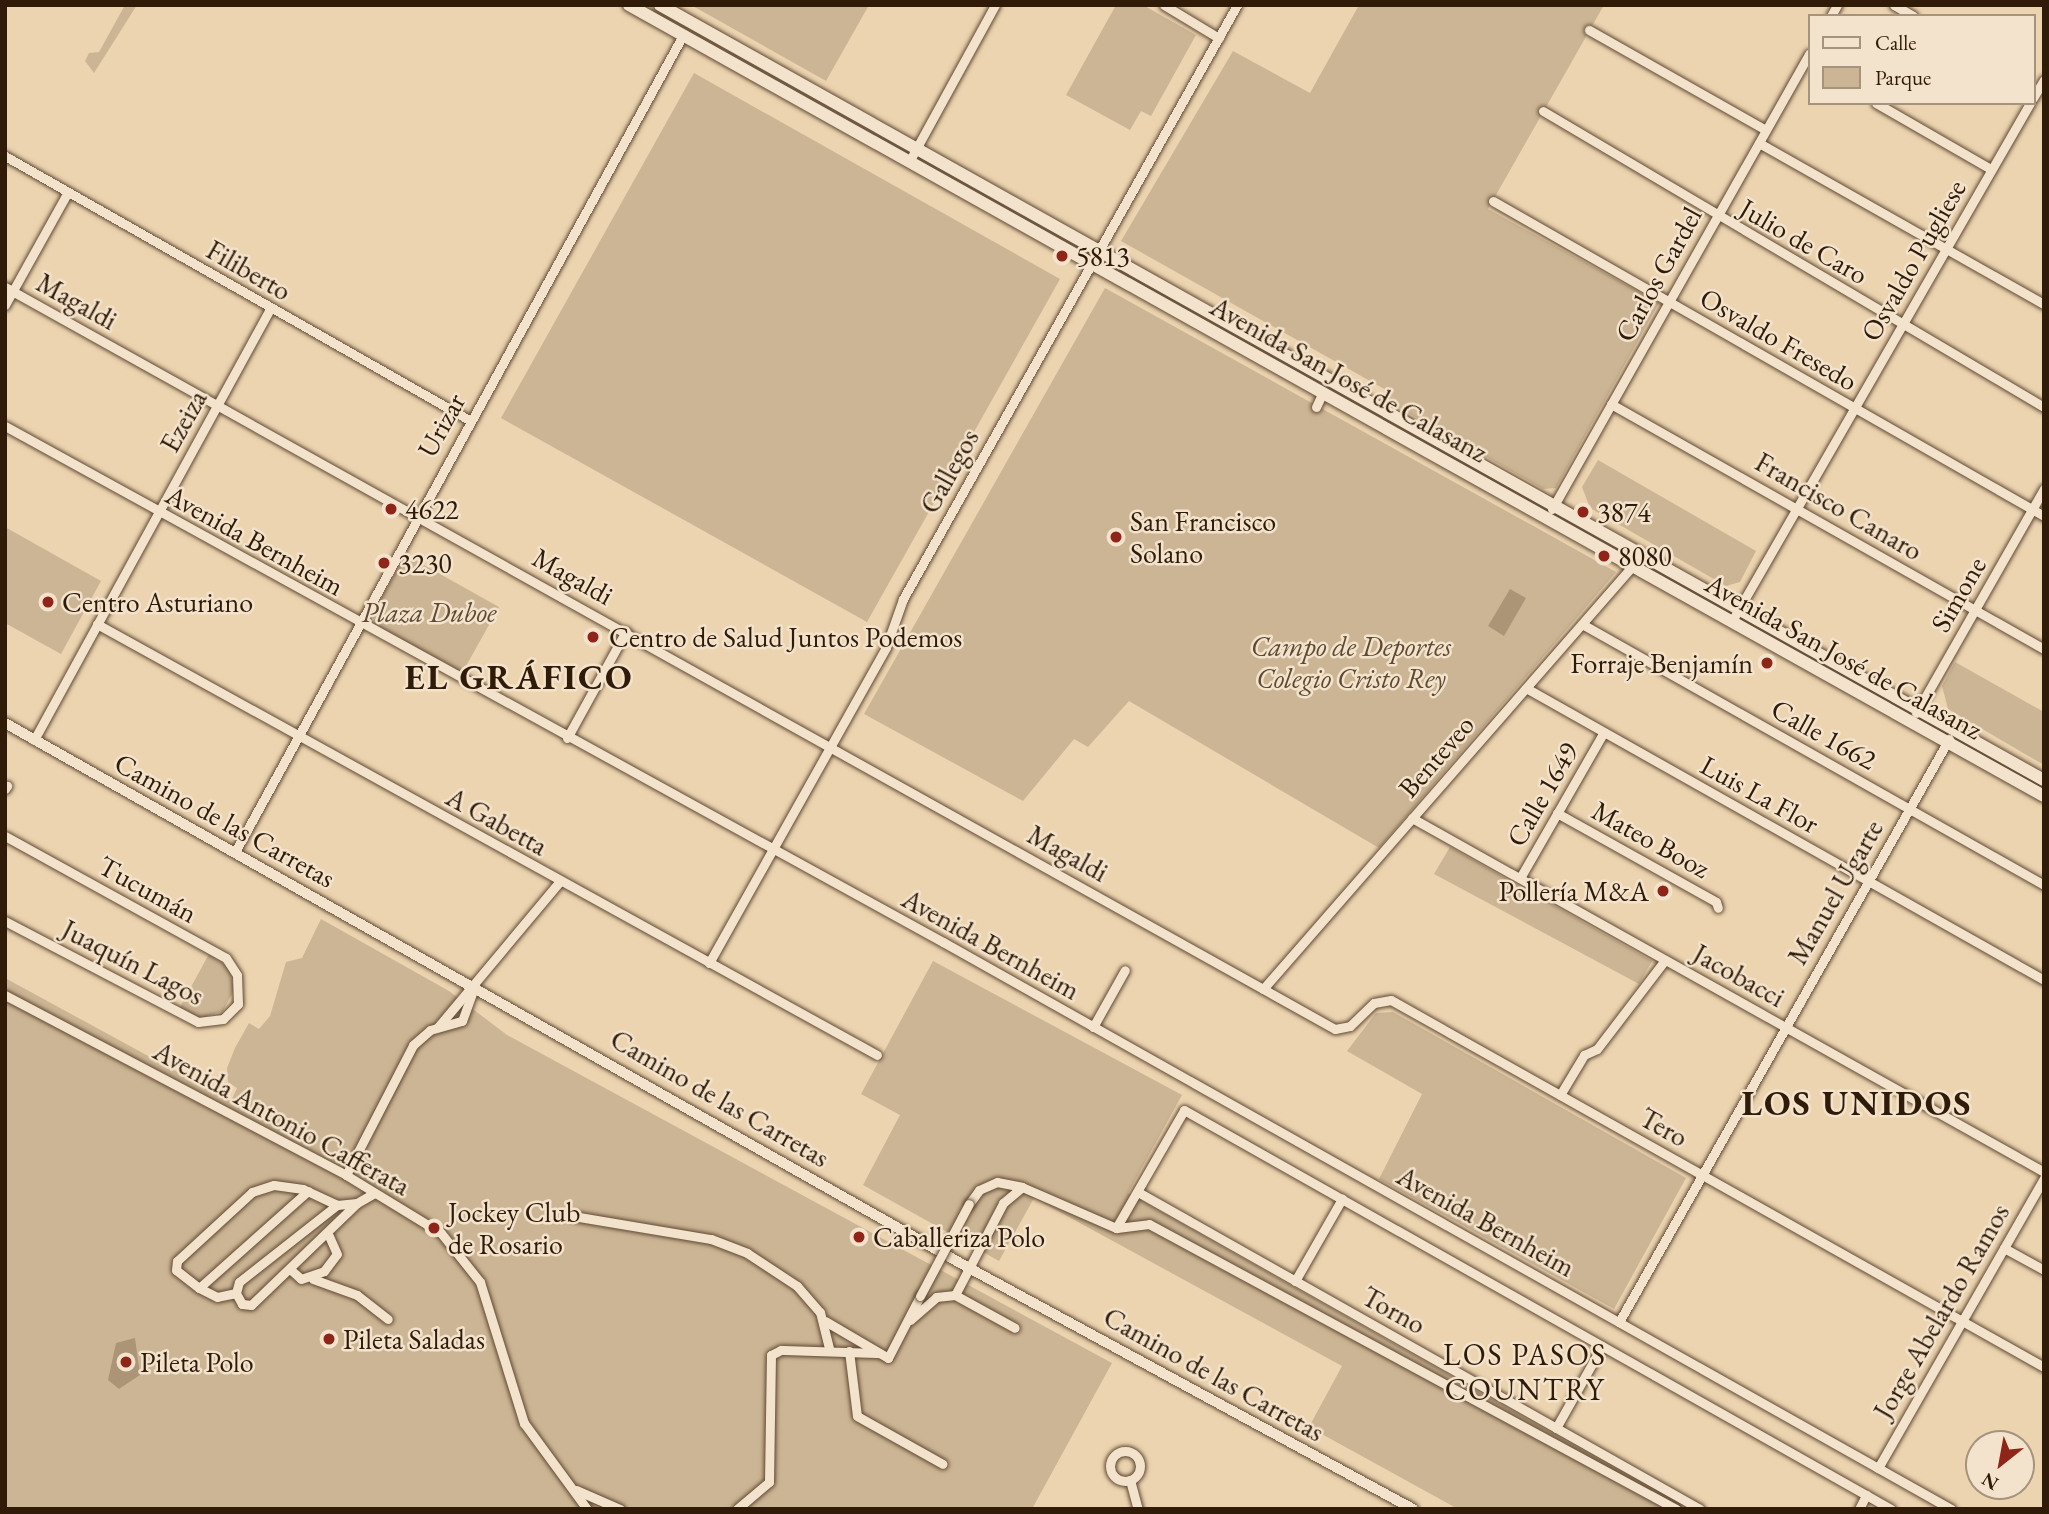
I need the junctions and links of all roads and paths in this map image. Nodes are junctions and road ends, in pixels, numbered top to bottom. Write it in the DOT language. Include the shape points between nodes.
graph roads {
  1 [pos="629,5"];
  2 [pos="660,5"];
  3 [pos="995,5"];
  4 [pos="1164,5"];
  5 [pos="1237,5"];
  6 [pos="1894,5"];
  7 [pos="1910,14"];
  8 [pos="690,22"];
  9 [pos="1589,30"];
  10 [pos="683,35"];
  11 [pos="1219,38"];
  12 [pos="1808,60"];
  13 [pos="1879,105"];
  14 [pos="2029,105"];
  15 [pos="1543,111"];
  16 [pos="1766,130"];
  17 [pos="1759,143"];
  18 [pos="916,148"];
  19 [pos="5,156"];
  20 [pos="909,162"];
  21 [pos="1991,169"];
  22 [pos="68,192"];
  23 [pos="1493,201"];
  24 [pos="1717,216"];
  25 [pos="1945,247"];
  26 [pos="1098,250"];
  27 [pos="1090,264"];
  28 [pos="9,289"];
  29 [pos="1669,302"];
  30 [pos="2044,304"];
  31 [pos="5,305"];
  32 [pos="271,308"];
  33 [pos="1902,325"];
  34 [pos="1323,392"];
  35 [pos="1611,404"];
  36 [pos="218,405"];
  37 [pos="1316,407"];
  38 [pos="2044,407"];
  39 [pos="1855,408"];
  40 [pos="471,421"];
  41 [pos="5,426"];
  42 [pos="2044,489"];
  43 [pos="1555,504"];
  44 [pos="1797,509"];
  45 [pos="2032,509"];
  46 [pos="159,512"];
  47 [pos="2044,516"];
  48 [pos="419,517"];
  49 [pos="1547,517"];
  50 [pos="1643,554"];
  51 [pos="1633,566"];
  52 [pos="1740,608"];
  53 [pos="1975,610"];
  54 [pos="1732,621"];
  55 [pos="97,624"];
  56 [pos="360,624"];
  57 [pos="1582,624"];
  58 [pos="626,631"];
  59 [pos="2044,649"];
  60 [pos="1526,688"];
  61 [pos="1918,709"];
  62 [pos="1911,722"];
  63 [pos="5,723"];
  64 [pos="1954,729"];
  65 [pos="1604,732"];
  66 [pos="298,736"];
  67 [pos="567,738"];
  68 [pos="34,740"];
  69 [pos="1947,742"];
  70 [pos="831,745"];
  71 [pos="2044,780"];
  72 [pos="2044,796"];
  73 [pos="1910,808"];
  74 [pos="1557,813"];
  75 [pos="1412,818"];
  76 [pos="5,836"];
  77 [pos="772,849"];
  78 [pos="235,852"];
  79 [pos="1520,878"];
  80 [pos="560,881"];
  81 [pos="1868,881"];
  82 [pos="2044,885"];
  83 [pos="1718,908"];
  84 [pos="5,921"];
  85 [pos="1665,960"];
  86 [pos="709,963"];
  87 [pos="1125,970"];
  88 [pos="2044,980"];
  89 [pos="475,985"];
  90 [pos="1263,989"];
  91 [pos="5,995"];
  92 [pos="238,1003"];
  93 [pos="1784,1026"];
  94 [pos="438,1027"];
  95 [pos="1093,1027"];
  96 [pos="877,1055"];
  97 [pos="1560,1095"];
  98 [pos="2044,1172"];
  99 [pos="1703,1174"];
  100 [pos="346,1175"];
  101 [pos="2044,1178"];
  102 [pos="1023,1187"];
  103 [pos="308,1191"];
  104 [pos="374,1192"];
  105 [pos="1138,1192"];
  106 [pos="1342,1199"];
  107 [pos="357,1203"];
  108 [pos="337,1205"];
  109 [pos="573,1216"];
  110 [pos="1116,1228"];
  111 [pos="328,1236"];
  112 [pos="2004,1248"];
  113 [pos="970,1268"];
  114 [pos="290,1270"];
  115 [pos="2044,1270"];
  116 [pos="313,1279"];
  117 [pos="1295,1281"];
  118 [pos="199,1289"];
  119 [pos="236,1293"];
  120 [pos="955,1295"];
  121 [pos="918,1304"];
  122 [pos="388,1318"];
  123 [pos="825,1321"];
  124 [pos="1962,1321"];
  125 [pos="1619,1322"];
  126 [pos="1015,1328"];
  127 [pos="1602,1346"];
  128 [pos="829,1349"];
  129 [pos="849,1351"];
  130 [pos="879,1353"];
  131 [pos="2044,1367"];
  132 [pos="1556,1428"];
  133 [pos="943,1464"];
  134 [pos="1878,1468"];
  135 [pos="1130,1480"];
  136 [pos="576,1490"];
  137 [pos="1866,1495"];
  138 [pos="587,1509"];
  139 [pos="620,1509"];
  140 [pos="737,1509"];
  141 [pos="1138,1509"];
  142 [pos="1413,1509"];
  143 [pos="1676,1509"];
  144 [pos="1700,1509"];
  145 [pos="1859,1509"];
  146 [pos="1892,1509"];
  147 [pos="1951,1509"];
  1 -- 10 [label="main road, Avenida San José de Calasanz"];
  2 -- 8 [label="main road, Avenida San José de Calasanz"];
  3 -- 18 [label="street"];
  4 -- 11 [label="street"];
  5 -- 11 [label="street, Gallegos"];
  6 -- 7 [label="street"];
  8 -- 10 [label="main road, Urizar"];
  8 -- 18 [label="main road, Avenida San José de Calasanz"];
  9 -- 16 [label="street"];
  10 -- 20 [label="main road, Avenida San José de Calasanz"];
  10 -- 40 [label="street, Urizar"];
  11 -- 26 [label="street, Gallegos"];
  12 -- 16 [label="street, Carlos Gardel"];
  13 -- 21 [label="street"];
  14 -- 21 [label="street, Osvaldo Pugliese"];
  15 -- 24 [label="street, Julio de Caro"];
  16 -- 17 [label="street, Carlos Gardel"];
  17 -- 24 [label="street, Carlos Gardel"];
  17 -- 25 [label="street"];
  18 -- 20 [label="street"];
  18 -- 26 [label="main road, Avenida San José de Calasanz"];
  19 -- 22 [label="street, Filiberto"];
  20 -- 27 [label="main road, Avenida San José de Calasanz"];
  21 -- 25 [label="street, Osvaldo Pugliese"];
  22 -- 28 [label="street"];
  22 -- 32 [label="street, Filiberto"];
  23 -- 29 [label="street, Osvaldo Fresedo"];
  24 -- 29 [label="street, Carlos Gardel"];
  24 -- 33 [label="street, Julio de Caro"];
  25 -- 30 [label="street"];
  25 -- 33 [label="street, Osvaldo Pugliese"];
  26 -- 27 [label="street, Gallegos"];
  26 -- 43 [label="main road, Avenida San José de Calasanz"];
  27 -- 34 [label="main road, Avenida San José de Calasanz"];
  27 -- 70 [label="street, Gallegos" via="903,599 886,647"];
  28 -- 31 [label="street"];
  28 -- 36 [label="street, Magaldi"];
  29 -- 35 [label="street, Carlos Gardel"];
  29 -- 39 [label="street, Osvaldo Fresedo"];
  32 -- 36 [label="street, Ezeiza"];
  32 -- 40 [label="street, Filiberto"];
  33 -- 38 [label="street, Julio de Caro"];
  33 -- 39 [label="street, Osvaldo Pugliese"];
  34 -- 37 [label="street"];
  34 -- 49 [label="main road, Avenida San José de Calasanz"];
  35 -- 43 [label="street, Carlos Gardel"];
  35 -- 44 [label="street, Francisco Canaro"];
  36 -- 46 [label="street, Ezeiza"];
  36 -- 48 [label="street, Magaldi"];
  39 -- 44 [label="street, Osvaldo Pugliese"];
  39 -- 45 [label="street, Osvaldo Fresedo"];
  40 -- 48 [label="street, Urizar"];
  41 -- 46 [label="street, Avenida Bernheim"];
  42 -- 45 [label="street, Simone"];
  43 -- 49 [label="street, Carlos Gardel"];
  43 -- 50 [label="main road, Avenida San José de Calasanz"];
  44 -- 52 [label="street, Osvaldo Pugliese"];
  44 -- 53 [label="street, Francisco Canaro"];
  45 -- 47 [label="street, Osvaldo Fresedo"];
  45 -- 53 [label="street, Simone"];
  46 -- 55 [label="street, Ezeiza"];
  46 -- 56 [label="street, Avenida Bernheim"];
  48 -- 56 [label="street, Urizar"];
  48 -- 58 [label="street, Magaldi"];
  49 -- 51 [label="main road, Avenida San José de Calasanz"];
  50 -- 51 [label="street, Benteveo"];
  50 -- 52 [label="main road, Avenida San José de Calasanz"];
  51 -- 54 [label="main road, Avenida San José de Calasanz"];
  51 -- 57 [label="street, Benteveo"];
  52 -- 54 [label="street, Osvaldo Pugliese"];
  52 -- 61 [label="main road, Avenida San José de Calasanz"];
  53 -- 59 [label="street, Francisco Canaro"];
  53 -- 61 [label="street, Simone"];
  54 -- 62 [label="main road, Avenida San José de Calasanz"];
  55 -- 66 [label="street, A Gabetta"];
  55 -- 68 [label="street, Ezeiza"];
  56 -- 66 [label="street, Urizar"];
  56 -- 67 [label="street, Avenida Bernheim"];
  57 -- 60 [label="street, Benteveo"];
  57 -- 73 [label="street, Calle 1662"];
  58 -- 67 [label="street"];
  58 -- 70 [label="street, Magaldi"];
  60 -- 65 [label="street, Luis La Flor"];
  60 -- 75 [label="street, Benteveo"];
  61 -- 62 [label="street, Simone"];
  61 -- 64 [label="main road, Avenida San José de Calasanz"];
  62 -- 69 [label="main road, Avenida San José de Calasanz"];
  63 -- 68 [label="street, Camino de las Carretas"];
  64 -- 69 [label="street, Manuel Ugarte"];
  64 -- 71 [label="main road, Avenida San José de Calasanz"];
  65 -- 74 [label="street, Calle 1649"];
  65 -- 81 [label="street, Luis La Flor"];
  66 -- 78 [label="street, Urizar"];
  66 -- 80 [label="street, A Gabetta"];
  67 -- 77 [label="street, Avenida Bernheim"];
  68 -- 78 [label="street, Camino de las Carretas"];
  69 -- 72 [label="main road, Avenida San José de Calasanz"];
  69 -- 73 [label="street, Manuel Ugarte"];
  70 -- 77 [label="street, Gallegos"];
  70 -- 90 [label="street, Magaldi"];
  73 -- 81 [label="street, Manuel Ugarte"];
  73 -- 82 [label="street, Calle 1662"];
  74 -- 79 [label="street, Calle 1649"];
  74 -- 83 [label="street, Mateo Booz" via="1716,902"];
  75 -- 79 [label="street, Jacobacci"];
  75 -- 90 [label="street, Benteveo"];
  76 -- 92 [label="street, Tucumán" via="226,958 237,975"];
  77 -- 86 [label="street, Gallegos"];
  77 -- 95 [label="street, Avenida Bernheim"];
  78 -- 89 [label="street, Camino de las Carretas"];
  79 -- 85 [label="street, Jacobacci"];
  80 -- 86 [label="street, A Gabetta"];
  80 -- 89 [label="street"];
  81 -- 88 [label="street, Luis La Flor"];
  81 -- 93 [label="street, Manuel Ugarte"];
  84 -- 92 [label="street, Juaquín Lagos" via="198,1022 223,1019"];
  85 -- 93 [label="street, Jacobacci"];
  85 -- 97 [label="street" via="1597,1049 1584,1055"];
  86 -- 96 [label="street, A Gabetta"];
  87 -- 95 [label="street"];
  89 -- 94 [label="street"];
  89 -- 94 [label="street" via="462,1021"];
  89 -- 113 [label="street, Camino de las Carretas"];
  90 -- 97 [label="street, Tero" via="1335,1029 1350,1026 1374,1003 1391,1000"];
  91 -- 100 [label="street, Avenida Antonio Cafferata"];
  93 -- 98 [label="street, Jacobacci"];
  93 -- 99 [label="street, Manuel Ugarte"];
  94 -- 100 [label="street" via="413,1045"];
  95 -- 125 [label="street, Avenida Bernheim"];
  97 -- 99 [label="street, Tero"];
  99 -- 124 [label="street, Tero"];
  99 -- 125 [label="street, Manuel Ugarte"];
  100 -- 104 [label="street, Avenida Antonio Cafferata"];
  101 -- 112 [label="street, Jorge Abelardo Ramos"];
  102 -- 110 [label="street"];
  102 -- 113 [label="street" via="1003,1203"];
  102 -- 121 [label="street, bridge" via="997,1182 979,1190"];
  103 -- 108 [label="street"];
  103 -- 118 [label="street"];
  103 -- 118 [label="street" via="274,1185 252,1192 204,1234 177,1261 176,1270"];
  104 -- 107 [label="street"];
  104 -- 136 [label="street, Avenida Antonio Cafferata" via="441,1233 461,1255 491,1311 524,1423"];
  105 -- 106 [label="street" via="1184,1110"];
  105 -- 110 [label="street"];
  105 -- 117 [label="street, Torno"];
  106 -- 117 [label="street"];
  106 -- 127 [label="street"];
  107 -- 108 [label="street"];
  107 -- 111 [label="street"];
  108 -- 119 [label="street" via="239,1282"];
  109 -- 123 [label="street" via="711,1240 747,1253 797,1286"];
  110 -- 143 [label="street" via="1149,1224"];
  111 -- 114 [label="street"];
  111 -- 116 [label="street" via="337,1254"];
  112 -- 115 [label="street"];
  112 -- 124 [label="street, Jorge Abelardo Ramos"];
  113 -- 120 [label="street"];
  113 -- 142 [label="street, Camino de las Carretas"];
  114 -- 116 [label="street" via="301,1279"];
  114 -- 119 [label="street" via="251,1305 242,1304"];
  116 -- 122 [label="street" via="357,1295"];
  117 -- 132 [label="street, Torno"];
  118 -- 119 [label="street" via="217,1297"];
  120 -- 121 [label="street"];
  120 -- 126 [label="street"];
  121 -- 130 [label="street" via="888,1358"];
  123 -- 128 [label="street"];
  123 -- 130 [label="street"];
  124 -- 131 [label="street, Tero"];
  124 -- 134 [label="street, Jorge Abelardo Ramos"];
  125 -- 134 [label="street, Avenida Bernheim"];
  127 -- 132 [label="street"];
  127 -- 137 [label="street"];
  128 -- 129 [label="street"];
  128 -- 140 [label="street" via="771,1355 769,1482"];
  129 -- 130 [label="street"];
  129 -- 133 [label="street" via="857,1416"];
  132 -- 144 [label="street, Torno"];
  134 -- 147 [label="street, Avenida Bernheim"];
  135 -- 141 [label="street"];
  136 -- 138 [label="street, Avenida Antonio Cafferata"];
  136 -- 139 [label="street"];
  137 -- 145 [label="street"];
  137 -- 146 [label="street"];
}
